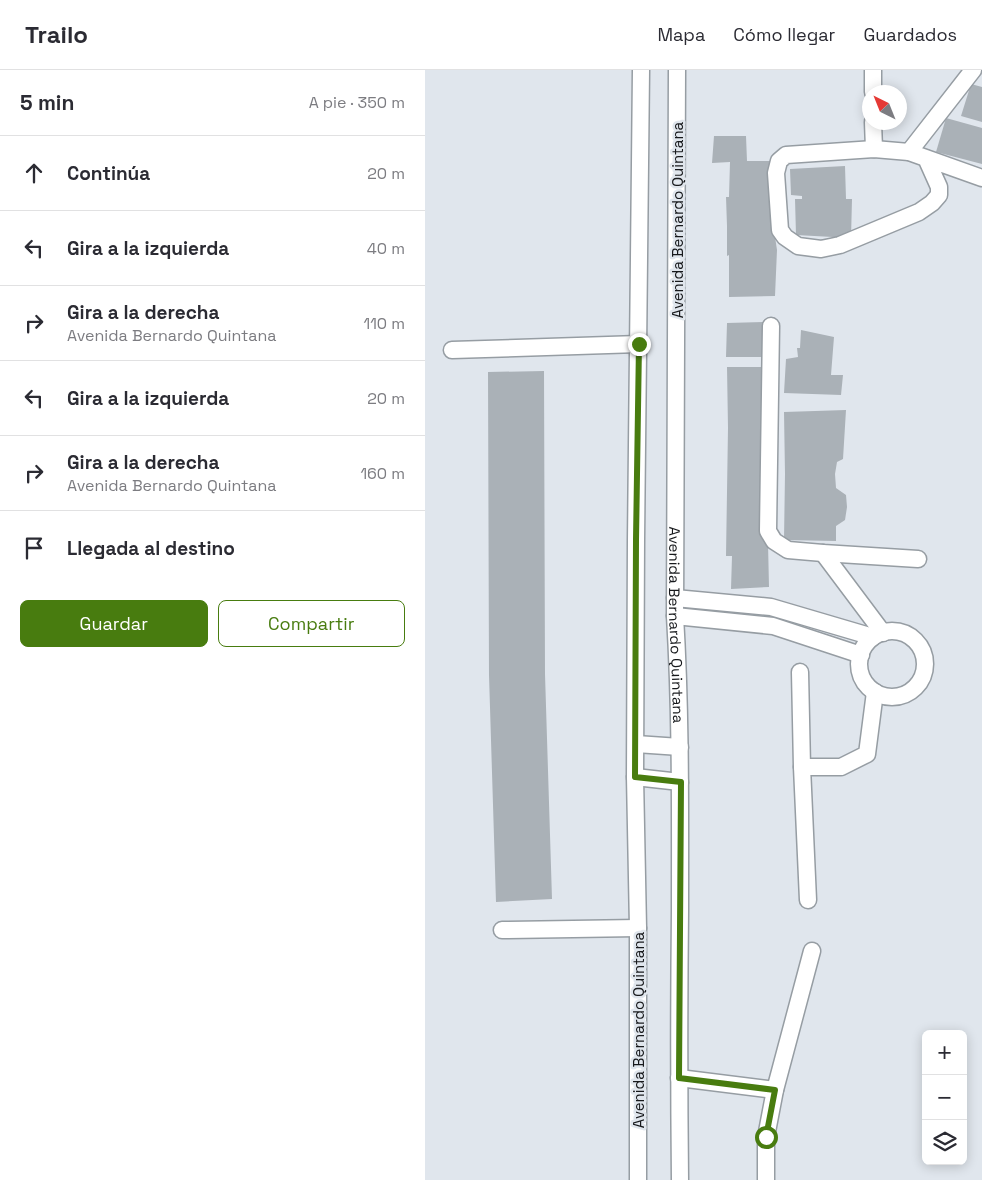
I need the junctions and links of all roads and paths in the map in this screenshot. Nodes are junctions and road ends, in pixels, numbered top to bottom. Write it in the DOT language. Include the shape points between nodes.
graph roads {
  1 [pos="641,70"];
  2 [pos="677,70"];
  3 [pos="873,70"];
  4 [pos="973,70"];
  5 [pos="873,85"];
  6 [pos="873,130"];
  7 [pos="874,149"];
  8 [pos="909,152"];
  9 [pos="926,158"];
  10 [pos="982,178"];
  11 [pos="771,326"];
  12 [pos="639,344"];
  13 [pos="452,350"];
  14 [pos="823,554"];
  15 [pos="918,559"];
  16 [pos="675,598"];
  17 [pos="675,616"];
  18 [pos="878,635"];
  19 [pos="861,655"];
  20 [pos="800,672"];
  21 [pos="875,692"];
  22 [pos="636,744"];
  23 [pos="680,747"];
  24 [pos="802,768"];
  25 [pos="635,777"];
  26 [pos="681,782"];
  27 [pos="808,900"];
  28 [pos="638,928"];
  29 [pos="502,930"];
  30 [pos="811,951"];
  31 [pos="679,1078"];
  32 [pos="775,1090"];
  33 [pos="638,1180"];
  34 [pos="681,1180"];
  35 [pos="767,1180"];
  1 -- 12 [label="street, Avenida Bernardo Quintana"];
  2 -- 16 [label="street, Avenida Bernardo Quintana"];
  3 -- 5 [label="street"];
  4 -- 8 [label="street"];
  6 -- 7 [label="street"];
  7 -- 8 [label="street"];
  7 -- 9 [label="street" via="786,155 779,161 780,230 785,237 798,246 821,249 840,246 919,212 939,195 939,187"];
  8 -- 9 [label="street"];
  9 -- 10 [label="street"];
  11 -- 14 [label="street" via="768,531 774,542 788,550"];
  12 -- 13 [label="street"];
  12 -- 22 [label="street, Avenida Bernardo Quintana"];
  14 -- 15 [label="street"];
  14 -- 18 [label="street"];
  16 -- 17 [label="street, Avenida Bernardo Quintana"];
  16 -- 18 [label="street" via="771,607"];
  17 -- 19 [label="street" via="773,626"];
  17 -- 23 [label="street, Avenida Bernardo Quintana"];
  18 -- 19 [label="street" via="866,645"];
  18 -- 21 [label="street" via="894,631 914,639 925,658 925,668 922,679 906,694 896,697"];
  19 -- 21 [label="street" via="862,676"];
  20 -- 24 [label="street"];
  21 -- 24 [label="street" via="867,754 841,767"];
  22 -- 23 [label="street"];
  22 -- 25 [label="street, Avenida Bernardo Quintana"];
  23 -- 26 [label="street, Avenida Bernardo Quintana"];
  24 -- 27 [label="street"];
  25 -- 26 [label="street"];
  25 -- 28 [label="street, Avenida Bernardo Quintana"];
  26 -- 31 [label="street, Avenida Bernardo Quintana"];
  28 -- 29 [label="street"];
  28 -- 33 [label="street, Avenida Bernardo Quintana"];
  30 -- 32 [label="street"];
  31 -- 32 [label="street"];
  31 -- 34 [label="street, Avenida Bernardo Quintana"];
  32 -- 35 [label="street" via="766,1137"];
}
